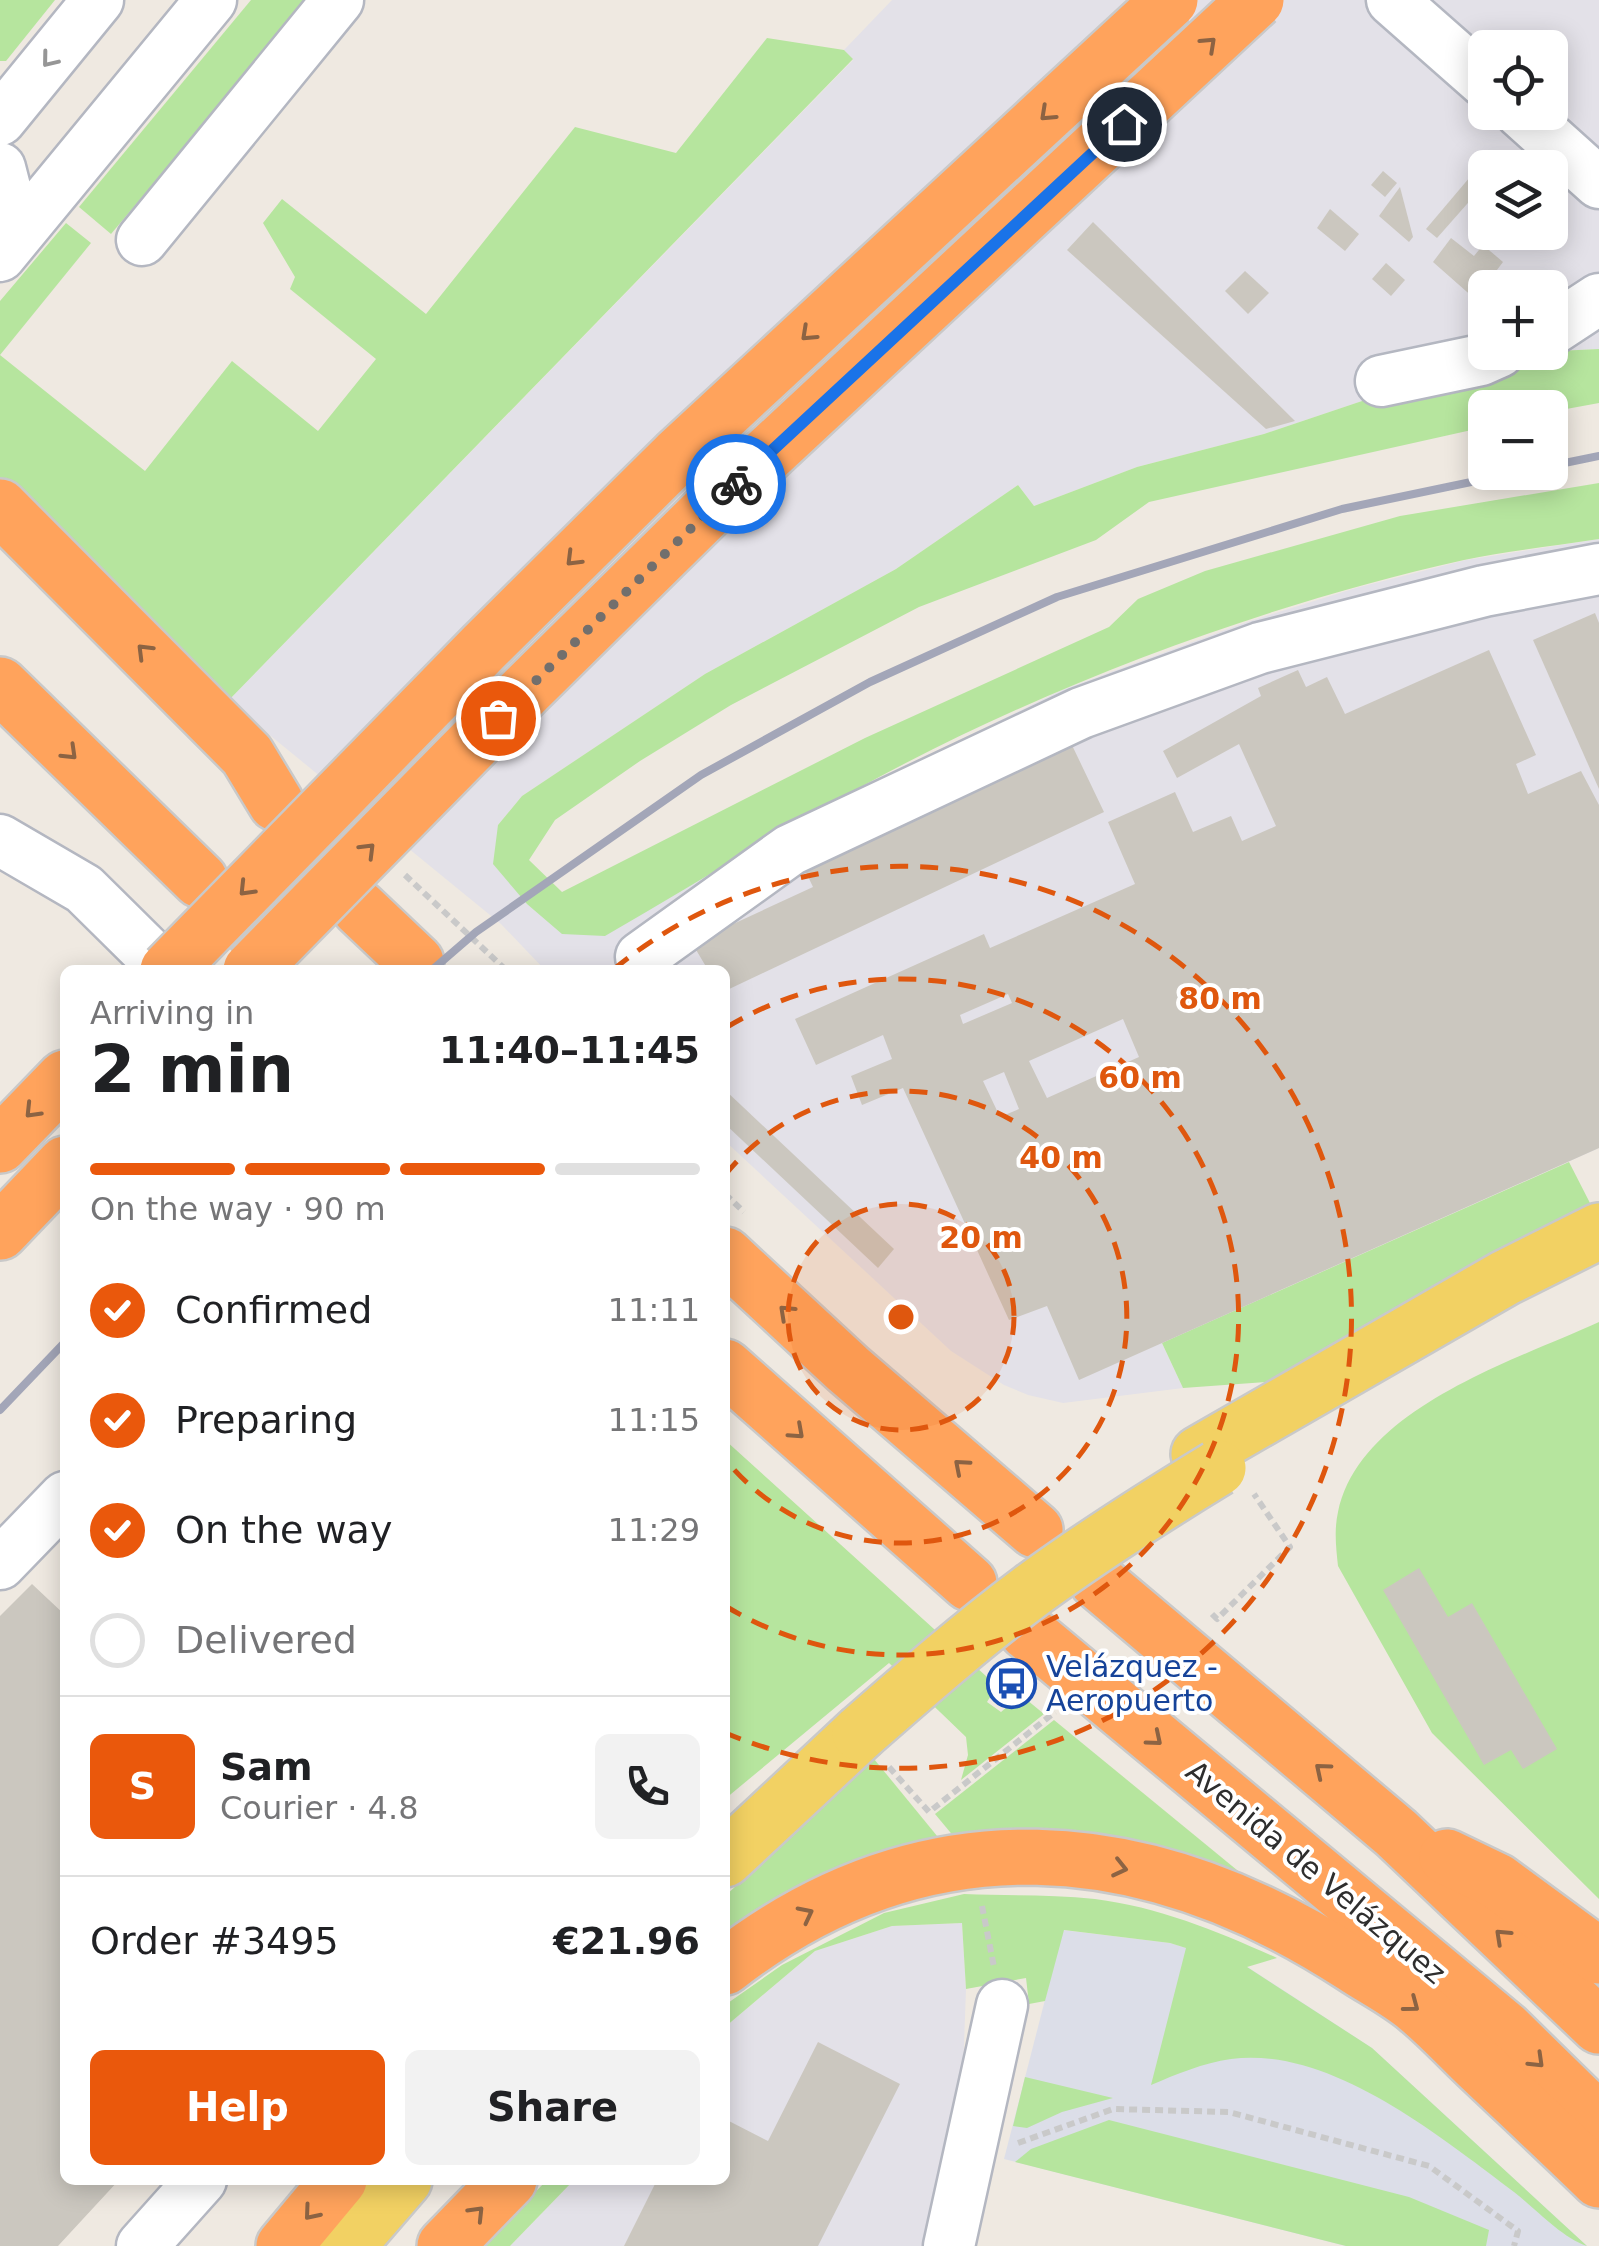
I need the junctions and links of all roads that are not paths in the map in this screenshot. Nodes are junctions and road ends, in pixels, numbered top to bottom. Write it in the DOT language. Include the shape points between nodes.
graph roads {
  1 [pos="98,0"];
  2 [pos="210,0"];
  3 [pos="338,0"];
  4 [pos="1170,0"];
  5 [pos="1256,0"];
  6 [pos="1392,0"];
  7 [pos="1468,67"];
  8 [pos="0,120"];
  9 [pos="1540,130"];
  10 [pos="0,168"];
  11 [pos="1599,182"];
  12 [pos="142,240"];
  13 [pos="9,245"];
  14 [pos="1599,299"];
  15 [pos="1568,320"];
  16 [pos="1468,363"];
  17 [pos="1380,381"];
  18 [pos="0,507"];
  19 [pos="0,562"];
  20 [pos="1599,569"];
  21 [pos="0,685"];
  22 [pos="0,840"];
  23 [pos="200,880"];
  24 [pos="360,908"];
  25 [pos="416,962"];
  26 [pos="162,965"];
  27 [pos="172,965"];
  28 [pos="256,965"];
  29 [pos="644,965"];
  30 [pos="60,1083"];
  31 [pos="0,1145"];
  32 [pos="60,1169"];
  33 [pos="1599,1230"];
  34 [pos="0,1232"];
  35 [pos="730,1260"];
  36 [pos="1599,1262"];
  37 [pos="730,1371"];
  38 [pos="1223,1471"];
  39 [pos="60,1502"];
  40 [pos="1035,1530"];
  41 [pos="0,1564"];
  42 [pos="1097,1581"];
  43 [pos="968,1583"];
  44 [pos="1026,1632"];
  45 [pos="863,1738"];
  46 [pos="730,1826"];
  47 [pos="1396,1832"];
  48 [pos="730,1854"];
  49 [pos="1599,1956"];
  50 [pos="730,1963"];
  51 [pos="1002,2005"];
  52 [pos="1599,2026"];
  53 [pos="1599,2122"];
  54 [pos="1599,2180"];
  55 [pos="197,2185"];
  56 [pos="334,2185"];
  57 [pos="400,2185"];
  58 [pos="425,2185"];
  59 [pos="504,2185"];
  60 [pos="142,2246"];
  61 [pos="284,2246"];
  62 [pos="347,2246"];
  63 [pos="372,2246"];
  64 [pos="445,2246"];
  65 [pos="949,2246"];
  1 -- 8 [label="street, one-way"];
  2 -- 13 [label="street"];
  3 -- 12 [label="street"];
  4 -- 27 [label="highway, one-way, bridge" via="677,456"];
  28 -- 5 [label="highway, one-way, bridge" via="727,492"];
  6 -- 7 [label="street"];
  9 -- 11 [label="street"];
  10 -- 13 [label="street"];
  14 -- 15 [label="street"];
  16 -- 17 [label="street"];
  19 -- 18 [label="highway, one-way" via="270,810 247,755"];
  20 -- 29 [label="street" via="1260,648 1081,713 790,850 641,958"];
  21 -- 23 [label="highway, one-way"];
  22 -- 26 [label="street" via="84,889"];
  24 -- 25 [label="highway"];
  30 -- 31 [label="highway, one-way"];
  32 -- 34 [label="highway"];
  33 -- 38 [label="main road" via="1454,1306"];
  40 -- 35 [label="highway, one-way"];
  36 -- 38 [label="main road" via="1349,1389"];
  37 -- 43 [label="highway, one-way"];
  38 -- 45 [label="main road" via="1017,1576 929,1644"];
  39 -- 41 [label="street"];
  47 -- 42 [label="highway, one-way"];
  44 -- 53 [label="highway, Avenida de Velázquez, one-way" via="1504,2029"];
  45 -- 46 [label="main road"];
  45 -- 48 [label="main road"];
  47 -- 49 [label="highway" via="1496,1881"];
  52 -- 47 [label="highway, one-way"];
  50 -- 54 [label="highway, one-way" via="769,1932 846,1894 948,1863 1031,1856 1170,1879 1268,1915 1416,2006"];
  51 -- 65 [label="street"];
  55 -- 60 [label="street"];
  56 -- 61 [label="highway, one-way"];
  57 -- 62 [label="main road"];
  58 -- 63 [label="main road"];
  64 -- 59 [label="highway, one-way"];
}
